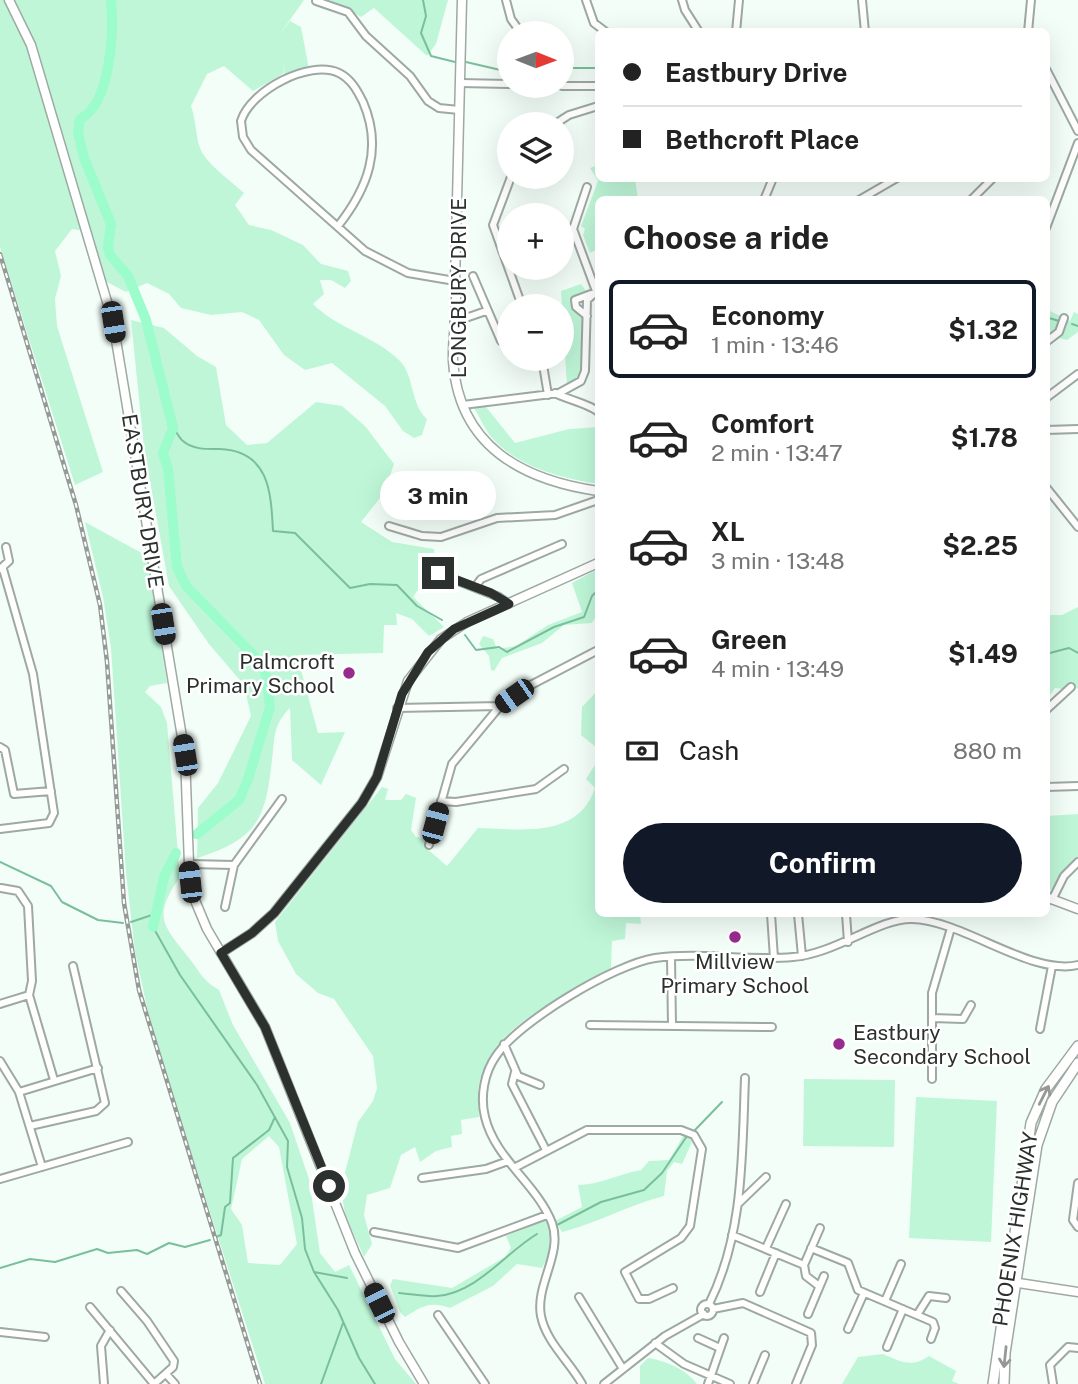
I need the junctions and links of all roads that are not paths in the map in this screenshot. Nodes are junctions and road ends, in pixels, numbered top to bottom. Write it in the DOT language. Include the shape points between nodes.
graph roads {
  1 [pos="9,0"];
  2 [pos="462,0"];
  3 [pos="506,0"];
  4 [pos="586,0"];
  5 [pos="682,0"];
  6 [pos="738,0"];
  7 [pos="862,0"];
  8 [pos="1031,0"];
  9 [pos="316,1"];
  10 [pos="512,21"];
  11 [pos="602,28"];
  12 [pos="696,28"];
  13 [pos="736,28"];
  14 [pos="865,28"];
  15 [pos="1028,28"];
  16 [pos="1050,77"];
  17 [pos="460,82"];
  18 [pos="497,84"];
  19 [pos="574,86"];
  20 [pos="595,86"];
  21 [pos="595,107"];
  22 [pos="459,110"];
  23 [pos="574,113"];
  24 [pos="1078,131"];
  25 [pos="1078,143"];
  26 [pos="890,182"];
  27 [pos="989,182"];
  28 [pos="587,187"];
  29 [pos="506,189"];
  30 [pos="866,196"];
  31 [pos="975,196"];
  32 [pos="1050,217"];
  33 [pos="338,226"];
  34 [pos="473,276"];
  35 [pos="455,282"];
  36 [pos="595,292"];
  37 [pos="518,294"];
  38 [pos="486,311"];
  39 [pos="587,316"];
  40 [pos="1064,318"];
  41 [pos="454,322"];
  42 [pos="497,335"];
  43 [pos="1050,339"];
  44 [pos="545,371"];
  45 [pos="1078,374"];
  46 [pos="552,394"];
  47 [pos="1050,395"];
  48 [pos="464,405"];
  49 [pos="595,409"];
  50 [pos="1078,429"];
  51 [pos="1050,430"];
  52 [pos="595,491"];
  53 [pos="1050,492"];
  54 [pos="595,501"];
  55 [pos="1077,523"];
  56 [pos="389,526"];
  57 [pos="562,544"];
  58 [pos="6,547"];
  59 [pos="595,564"];
  60 [pos="1,569"];
  61 [pos="438,573"];
  62 [pos="475,587"];
  63 [pos="509,604"];
  64 [pos="595,652"];
  65 [pos="1071,687"];
  66 [pos="500,706"];
  67 [pos="1050,706"];
  68 [pos="397,708"];
  69 [pos="0,747"];
  70 [pos="564,769"];
  71 [pos="9,779"];
  72 [pos="0,780"];
  73 [pos="1078,786"];
  74 [pos="1050,787"];
  75 [pos="51,791"];
  76 [pos="282,799"];
  77 [pos="441,801"];
  78 [pos="0,829"];
  79 [pos="429,845"];
  80 [pos="1078,862"];
  81 [pos="189,864"];
  82 [pos="234,865"];
  83 [pos="1,888"];
  84 [pos="1050,897"];
  85 [pos="1050,899"];
  86 [pos="225,907"];
  87 [pos="1078,909"];
  88 [pos="771,917"];
  89 [pos="798,917"];
  90 [pos="846,917"];
  91 [pos="937,917"];
  92 [pos="934,923"];
  93 [pos="951,928"];
  94 [pos="848,942"];
  95 [pos="221,953"];
  96 [pos="802,956"];
  97 [pos="671,957"];
  98 [pos="774,958"];
  99 [pos="1078,965"];
  100 [pos="73,966"];
  101 [pos="1052,966"];
  102 [pos="29,995"];
  103 [pos="0,1004"];
  104 [pos="971,1005"];
  105 [pos="932,1018"];
  106 [pos="590,1025"];
  107 [pos="672,1026"];
  108 [pos="772,1027"];
  109 [pos="1040,1030"];
  110 [pos="504,1044"];
  111 [pos="1078,1046"];
  112 [pos="0,1062"];
  113 [pos="1078,1063"];
  114 [pos="98,1068"];
  115 [pos="515,1072"];
  116 [pos="745,1078"];
  117 [pos="932,1079"];
  118 [pos="54,1080"];
  119 [pos="540,1086"];
  120 [pos="19,1091"];
  121 [pos="30,1126"];
  122 [pos="128,1142"];
  123 [pos="546,1150"];
  124 [pos="508,1161"];
  125 [pos="42,1167"];
  126 [pos="514,1168"];
  127 [pos="766,1177"];
  128 [pos="422,1178"];
  129 [pos="0,1179"];
  130 [pos="1078,1183"];
  131 [pos="739,1203"];
  132 [pos="786,1204"];
  133 [pos="547,1215"];
  134 [pos="1078,1227"];
  135 [pos="820,1228"];
  136 [pos="374,1232"];
  137 [pos="732,1235"];
  138 [pos="766,1248"];
  139 [pos="811,1248"];
  140 [pos="776,1253"];
  141 [pos="901,1264"];
  142 [pos="804,1265"];
  143 [pos="824,1276"];
  144 [pos="1006,1281"];
  145 [pos="1017,1282"];
  146 [pos="819,1286"];
  147 [pos="673,1288"];
  148 [pos="121,1291"];
  149 [pos="760,1292"];
  150 [pos="1078,1292"];
  151 [pos="864,1293"];
  152 [pos="579,1297"];
  153 [pos="946,1298"];
  154 [pos="885,1301"];
  155 [pos="711,1306"];
  156 [pos="90,1307"];
  157 [pos="903,1309"];
  158 [pos="808,1314"];
  159 [pos="438,1315"];
  160 [pos="917,1315"];
  161 [pos="848,1329"];
  162 [pos="110,1330"];
  163 [pos="0,1332"];
  164 [pos="46,1337"];
  165 [pos="698,1338"];
  166 [pos="724,1338"];
  167 [pos="931,1339"];
  168 [pos="655,1343"];
  169 [pos="887,1347"];
  170 [pos="720,1348"];
  171 [pos="1078,1348"];
  172 [pos="765,1355"];
  173 [pos="623,1369"];
  174 [pos="166,1374"];
  175 [pos="709,1375"];
  176 [pos="480,1383"];
  177 [pos="104,1384"];
  178 [pos="154,1384"];
  179 [pos="175,1384"];
  180 [pos="424,1384"];
  181 [pos="582,1384"];
  182 [pos="604,1384"];
  183 [pos="708,1384"];
  184 [pos="730,1384"];
  185 [pos="753,1384"];
  186 [pos="796,1384"];
  187 [pos="993,1384"];
  188 [pos="1003,1384"];
  189 [pos="1053,1384"];
  1 -- 81 [label="street, EASTBURY DRIVE" via="31,45 113,322 187,772"];
  2 -- 17 [label="street, LONGBURY DRIVE"];
  3 -- 10 [label="street"];
  4 -- 11 [label="street" via="588,13"];
  5 -- 12 [label="street"];
  6 -- 13 [label="street"];
  7 -- 14 [label="street"];
  8 -- 15 [label="street"];
  9 -- 22 [label="street" via="348,12 434,106"];
  16 -- 24 [label="street"];
  17 -- 18 [label="street"];
  17 -- 22 [label="street, LONGBURY DRIVE"];
  19 -- 20 [label="street"];
  21 -- 23 [label="street"];
  22 -- 35 [label="street, LONGBURY DRIVE"];
  25 -- 32 [label="street"];
  26 -- 30 [label="street"];
  27 -- 31 [label="street"];
  28 -- 36 [label="street" via="573,229"];
  29 -- 37 [label="street" via="493,225"];
  33 -- 33 [label="street" via="364,185 373,130 349,80 325,70 263,90 243,113 241,129 251,150"];
  33 -- 35 [label="street" via="389,265 417,276"];
  34 -- 38 [label="street"];
  35 -- 41 [label="street, LONGBURY DRIVE"];
  36 -- 39 [label="street"];
  36 -- 39 [label="street" via="575,300"];
  38 -- 41 [label="street"];
  38 -- 42 [label="street"];
  39 -- 46 [label="street" via="581,381"];
  40 -- 43 [label="street" via="1059,332"];
  41 -- 48 [label="street, LONGBURY DRIVE" via="454,369"];
  44 -- 46 [label="street"];
  45 -- 47 [label="street"];
  46 -- 48 [label="street"];
  46 -- 49 [label="street"];
  48 -- 52 [label="street, LONGBURY DRIVE" via="481,434 513,465 559,485"];
  50 -- 51 [label="street"];
  53 -- 55 [label="street"];
  54 -- 56 [label="street" via="555,515 497,519 440,537"];
  57 -- 62 [label="street" via="481,579"];
  58 -- 60 [label="street" via="9,561"];
  59 -- 63 [label="street"];
  60 -- 75 [label="street" via="33,674"];
  61 -- 62 [label="street"];
  62 -- 63 [label="street"];
  63 -- 68 [label="street" via="441,639 416,668"];
  64 -- 66 [label="street"];
  65 -- 67 [label="street"];
  66 -- 68 [label="street"];
  66 -- 77 [label="street" via="457,757"];
  68 -- 95 [label="street" via="377,777 362,803 274,913"];
  69 -- 71 [label="street" via="5,750"];
  70 -- 77 [label="street" via="536,789"];
  71 -- 72 [label="street"];
  71 -- 75 [label="street" via="14,794"];
  73 -- 74 [label="street"];
  75 -- 78 [label="street" via="53,821"];
  76 -- 82 [label="street"];
  77 -- 79 [label="street"];
  80 -- 84 [label="street"];
  81 -- 82 [label="street"];
  81 -- 95 [label="street, EASTBURY DRIVE" via="194,898"];
  82 -- 86 [label="street"];
  83 -- 102 [label="street" via="18,891 28,906"];
  85 -- 87 [label="street"];
  88 -- 98 [label="street"];
  89 -- 96 [label="street"];
  90 -- 94 [label="street"];
  91 -- 92 [label="street"];
  92 -- 93 [label="street"];
  92 -- 94 [label="street" via="895,921"];
  93 -- 101 [label="street"];
  93 -- 105 [label="street" via="933,985"];
  94 -- 96 [label="street"];
  95 -- 180 [label="street, EASTBURY DRIVE" via="265,1027 355,1253"];
  96 -- 98 [label="street"];
  97 -- 98 [label="street"];
  97 -- 107 [label="street"];
  97 -- 110 [label="street" via="635,962 605,976"];
  99 -- 101 [label="street"];
  100 -- 114 [label="street"];
  101 -- 109 [label="street"];
  102 -- 103 [label="street"];
  102 -- 118 [label="street"];
  104 -- 105 [label="street" via="963,1019"];
  105 -- 117 [label="street"];
  106 -- 107 [label="street"];
  107 -- 108 [label="street"];
  110 -- 115 [label="street"];
  110 -- 124 [label="street" via="488,1072 483,1102 488,1127"];
  144 -- 111 [label="main road, PHOENIX HIGHWAY, one-way" via="1031,1123 1046,1089"];
  112 -- 120 [label="street"];
  113 -- 145 [label="main road, PHOENIX HIGHWAY" via="1044,1121"];
  114 -- 118 [label="street"];
  114 -- 121 [label="street" via="105,1099 102,1108"];
  115 -- 119 [label="street"];
  115 -- 123 [label="street" via="512,1084"];
  116 -- 131 [label="street"];
  118 -- 120 [label="street"];
  120 -- 121 [label="street"];
  121 -- 125 [label="street"];
  122 -- 125 [label="street"];
  123 -- 126 [label="street"];
  123 -- 147 [label="street" via="578,1132 594,1129 681,1130 694,1135 702,1149 690,1226 681,1238 625,1272 643,1301"];
  124 -- 126 [label="street"];
  124 -- 128 [label="street" via="486,1169"];
  125 -- 129 [label="street"];
  126 -- 133 [label="street"];
  127 -- 131 [label="street"];
  130 -- 134 [label="street" via="1073,1220"];
  131 -- 137 [label="street"];
  132 -- 138 [label="street"];
  133 -- 136 [label="street" via="458,1248"];
  133 -- 181 [label="street" via="555,1238 540,1313 548,1334"];
  135 -- 139 [label="street"];
  137 -- 138 [label="street"];
  137 -- 155 [label="street"];
  138 -- 140 [label="street"];
  139 -- 142 [label="street"];
  139 -- 151 [label="street" via="848,1263 855,1286"];
  140 -- 142 [label="street"];
  140 -- 149 [label="street"];
  141 -- 154 [label="street"];
  142 -- 146 [label="street" via="806,1276"];
  143 -- 146 [label="street"];
  144 -- 145 [label="street"];
  144 -- 187 [label="main road, PHOENIX HIGHWAY"];
  145 -- 150 [label="street"];
  145 -- 188 [label="main road, PHOENIX HIGHWAY, one-way"];
  146 -- 158 [label="street"];
  148 -- 174 [label="street" via="173,1358"];
  151 -- 154 [label="street"];
  151 -- 161 [label="street"];
  152 -- 173 [label="street"];
  153 -- 160 [label="street" via="929,1296"];
  154 -- 157 [label="street"];
  155 -- 168 [label="street" via="711,1314"];
  155 -- 186 [label="street" via="743,1303 811,1333 813,1345"];
  156 -- 162 [label="street"];
  157 -- 160 [label="street"];
  157 -- 169 [label="street"];
  159 -- 176 [label="street"];
  160 -- 167 [label="street" via="935,1325"];
  162 -- 177 [label="street" via="101,1346"];
  162 -- 178 [label="street"];
  163 -- 164 [label="street"];
  165 -- 170 [label="street"];
  166 -- 170 [label="street"];
  168 -- 173 [label="street"];
  168 -- 175 [label="street" via="676,1360"];
  170 -- 175 [label="street"];
  171 -- 189 [label="street" via="1068,1347 1051,1365"];
  172 -- 185 [label="street"];
  173 -- 182 [label="street"];
  174 -- 178 [label="street"];
  174 -- 179 [label="street"];
  175 -- 183 [label="street"];
  175 -- 184 [label="street"];
}
